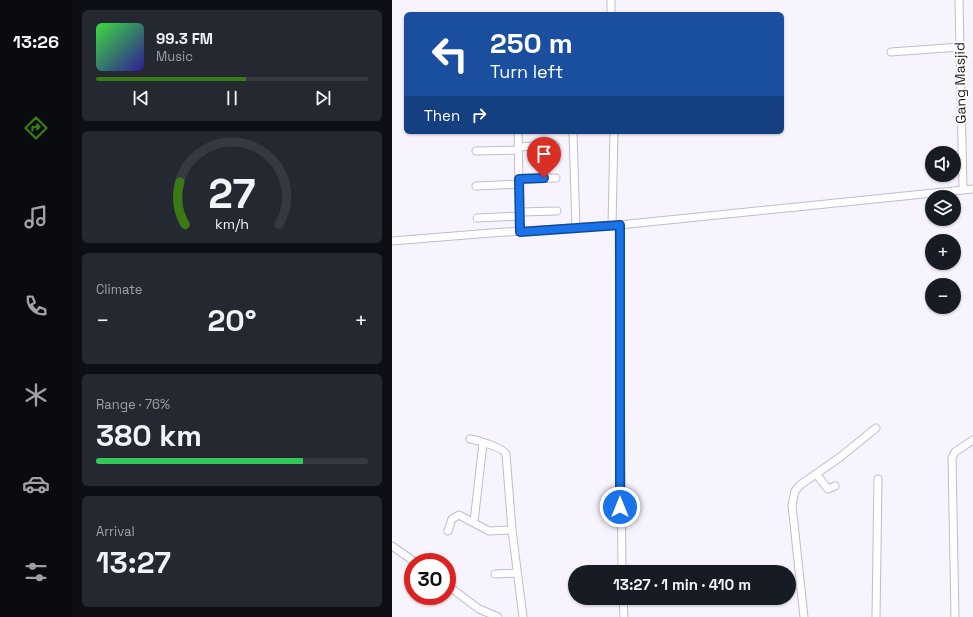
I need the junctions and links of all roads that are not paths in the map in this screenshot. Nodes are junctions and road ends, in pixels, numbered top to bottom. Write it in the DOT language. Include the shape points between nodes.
graph roads {
  1 [pos="611,0"];
  2 [pos="959,0"];
  3 [pos="611,12"];
  4 [pos="960,47"];
  5 [pos="891,52"];
  6 [pos="518,134"];
  7 [pos="573,134"];
  8 [pos="614,134"];
  9 [pos="555,145"];
  10 [pos="518,148"];
  11 [pos="476,151"];
  12 [pos="556,178"];
  13 [pos="519,182"];
  14 [pos="476,186"];
  15 [pos="963,188"];
  16 [pos="973,189"];
  17 [pos="557,211"];
  18 [pos="520,214"];
  19 [pos="477,218"];
  20 [pos="616,225"];
  21 [pos="576,228"];
  22 [pos="520,232"];
  23 [pos="392,241"];
  24 [pos="876,428"];
  25 [pos="470,439"];
  26 [pos="973,440"];
  27 [pos="483,443"];
  28 [pos="816,474"];
  29 [pos="878,479"];
  30 [pos="835,486"];
  31 [pos="474,522"];
  32 [pos="512,530"];
  33 [pos="448,531"];
  34 [pos="392,546"];
  35 [pos="404,555"];
  36 [pos="622,565"];
  37 [pos="517,573"];
  38 [pos="495,574"];
  39 [pos="456,592"];
  40 [pos="623,605"];
  41 [pos="498,617"];
  42 [pos="523,617"];
  43 [pos="624,617"];
  44 [pos="804,617"];
  45 [pos="876,617"];
  46 [pos="955,617"];
  1 -- 3 [label="street"];
  2 -- 4 [label="street, Gang Masjid"];
  4 -- 5 [label="street"];
  4 -- 15 [label="street, Gang Masjid"];
  6 -- 10 [label="street"];
  7 -- 21 [label="street"];
  8 -- 20 [label="street"];
  9 -- 10 [label="street"];
  10 -- 11 [label="street"];
  10 -- 13 [label="street"];
  12 -- 13 [label="street"];
  13 -- 14 [label="street"];
  13 -- 18 [label="street"];
  15 -- 16 [label="street"];
  15 -- 20 [label="street"];
  17 -- 18 [label="street"];
  18 -- 19 [label="street"];
  18 -- 22 [label="street"];
  20 -- 21 [label="street"];
  20 -- 36 [label="street"];
  21 -- 22 [label="street"];
  22 -- 23 [label="street"];
  24 -- 28 [label="street"];
  25 -- 27 [label="street"];
  26 -- 46 [label="street" via="955,452 952,458"];
  27 -- 31 [label="street"];
  27 -- 32 [label="street" via="504,450 506,454"];
  28 -- 30 [label="street" via="828,489"];
  28 -- 44 [label="street" via="800,485 793,497"];
  29 -- 45 [label="street"];
  31 -- 32 [label="street" via="491,531"];
  31 -- 33 [label="street" via="455,516"];
  32 -- 37 [label="street"];
  34 -- 35 [label="street"];
  37 -- 38 [label="street"];
  37 -- 42 [label="street"];
  39 -- 41 [label="street" via="479,609"];
  40 -- 43 [label="street"];
}
